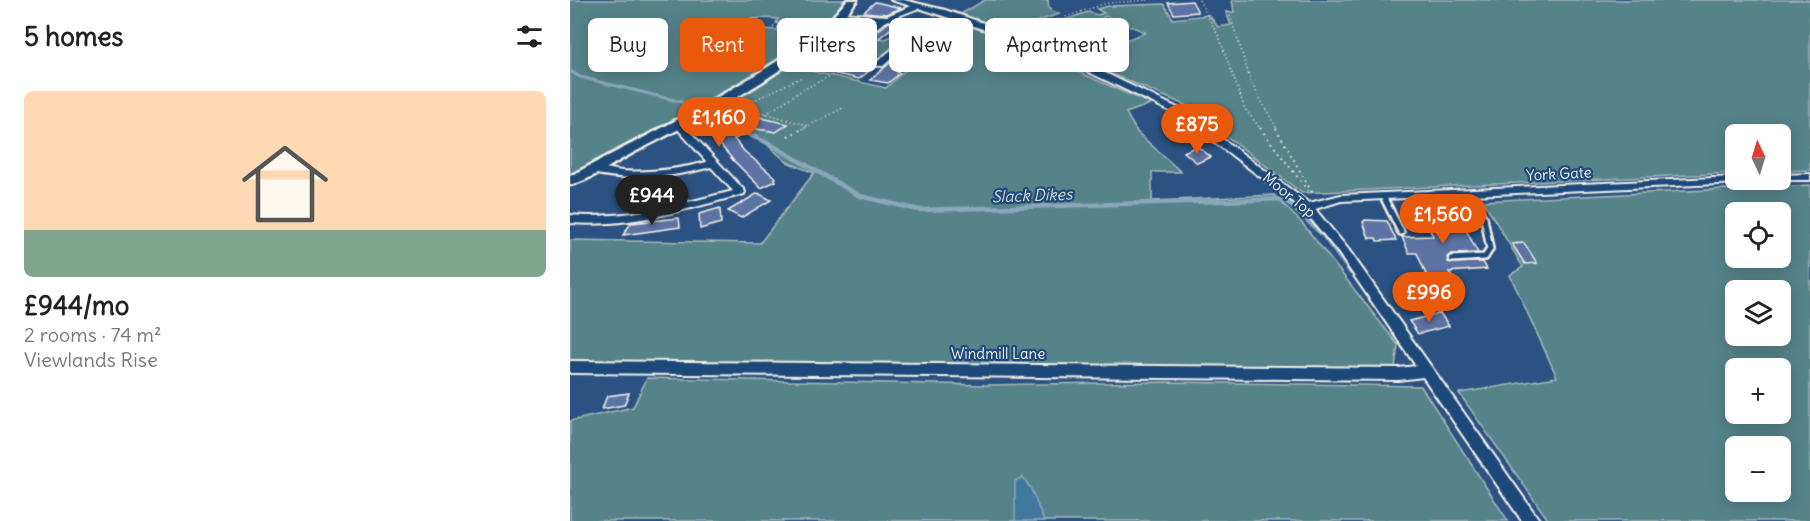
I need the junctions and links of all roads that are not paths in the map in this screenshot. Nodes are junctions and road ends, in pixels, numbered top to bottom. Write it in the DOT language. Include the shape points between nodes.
graph roads {
  1 [pos="852,0"];
  2 [pos="896,0"];
  3 [pos="918,6"];
  4 [pos="843,15"];
  5 [pos="890,18"];
  6 [pos="677,123"];
  7 [pos="714,163"];
  8 [pos="591,170"];
  9 [pos="1810,177"];
  10 [pos="1791,178"];
  11 [pos="570,181"];
  12 [pos="1725,181"];
  13 [pos="1467,193"];
  14 [pos="1383,196"];
  15 [pos="1314,205"];
  16 [pos="570,219"];
  17 [pos="1401,232"];
  18 [pos="1452,259"];
  19 [pos="570,368"];
  20 [pos="1426,371"];
  21 [pos="1532,521"];
  1 -- 4 [label="street"];
  2 -- 3 [label="street, Moor Top"];
  3 -- 5 [label="street"];
  3 -- 15 [label="street, Moor Top" via="1010,35 1183,114"];
  4 -- 5 [label="street"];
  4 -- 6 [label="street" via="721,100"];
  5 -- 5 [label="street" via="921,31 880,64 853,63 838,55 880,21"];
  6 -- 7 [label="street"];
  6 -- 8 [label="street"];
  7 -- 8 [label="street" via="656,175"];
  7 -- 16 [label="street" via="740,192 641,215"];
  8 -- 11 [label="street"];
  9 -- 10 [label="street"];
  12 -- 13 [label="street, York Gate"];
  13 -- 14 [label="street, York Gate"];
  13 -- 18 [label="lane" via="1484,218 1491,249 1485,257"];
  14 -- 15 [label="street, York Gate"];
  14 -- 17 [label="lane"];
  15 -- 20 [label="street, Moor Top"];
  19 -- 20 [label="street, Windmill Lane" via="1386,374"];
  20 -- 21 [label="street, Moor Top"];
}
